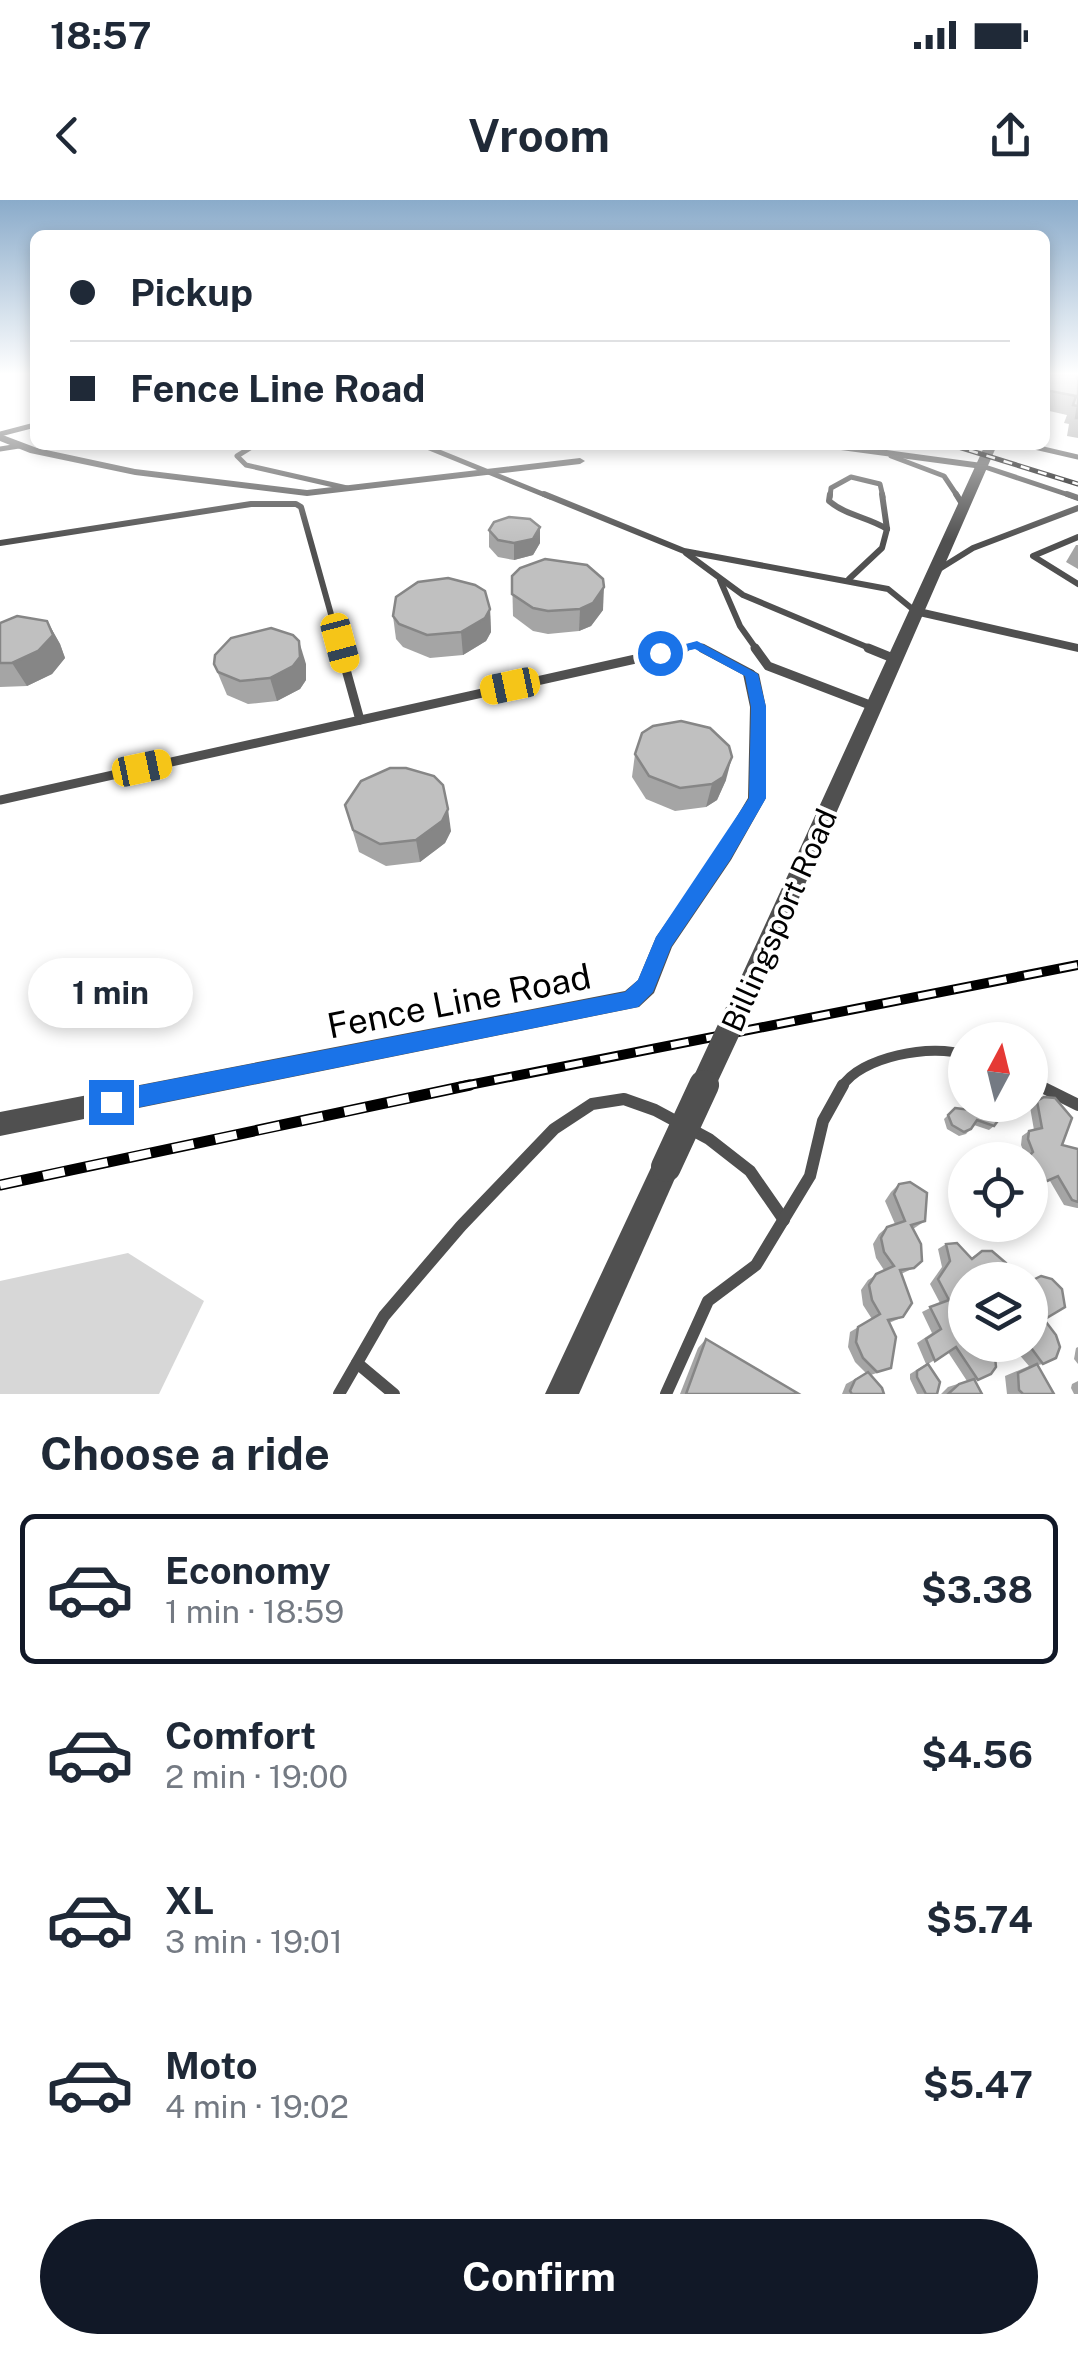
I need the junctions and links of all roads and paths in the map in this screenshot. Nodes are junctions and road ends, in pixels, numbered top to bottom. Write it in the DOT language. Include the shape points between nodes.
graph roads {
  1 [pos="0,435"];
  2 [pos="19,446"];
  3 [pos="30,448"];
  4 [pos="0,449"];
  5 [pos="37,450"];
  6 [pos="246,450"];
  7 [pos="434,450"];
  8 [pos="861,450"];
  9 [pos="989,450"];
  10 [pos="1050,450"];
  11 [pos="868,451"];
  12 [pos="1078,456"];
  13 [pos="580,461"];
  14 [pos="982,466"];
  15 [pos="480,470"];
  16 [pos="346,488"];
  17 [pos="1078,498"];
  18 [pos="964,507"];
  19 [pos="1078,508"];
  20 [pos="890,531"];
  21 [pos="1078,536"];
  22 [pos="0,543"];
  23 [pos="684,552"];
  24 [pos="934,573"];
  25 [pos="718,577"];
  26 [pos="848,579"];
  27 [pos="1078,584"];
  28 [pos="916,611"];
  29 [pos="1078,648"];
  30 [pos="895,658"];
  31 [pos="751,674"];
  32 [pos="876,706"];
  33 [pos="360,720"];
  34 [pos="0,800"];
  35 [pos="948,1050"];
  36 [pos="1048,1090"];
  37 [pos="1078,1105"];
  38 [pos="0,1124"];
  39 [pos="784,1220"];
  40 [pos="357,1363"];
  41 [pos="339,1394"];
  42 [pos="394,1394"];
  43 [pos="562,1394"];
  44 [pos="666,1394"];
  1 -- 2 [label="street"];
  2 -- 3 [label="street"];
  2 -- 4 [label="lane"];
  5 -- 16 [label="street" via="136,472 307,493"];
  6 -- 16 [label="lane" via="236,456 246,465"];
  7 -- 15 [label="lane"];
  8 -- 11 [label="street"];
  9 -- 14 [label="street, Billingsport Road"];
  10 -- 12 [label="lane"];
  11 -- 14 [label="street"];
  11 -- 18 [label="lane" via="937,470"];
  13 -- 15 [label="street"];
  14 -- 17 [label="lane"];
  14 -- 18 [label="street, Billingsport Road"];
  15 -- 16 [label="street"];
  15 -- 23 [label="lane"];
  18 -- 24 [label="street, Billingsport Road"];
  19 -- 24 [label="lane" via="973,548"];
  20 -- 20 [label="lane" via="880,484 851,477 831,488 829,501 836,508"];
  20 -- 26 [label="lane" via="880,554"];
  21 -- 27 [label="lane" via="1033,556"];
  22 -- 33 [label="lane" via="251,504 296,504"];
  23 -- 25 [label="lane"];
  23 -- 26 [label="lane"];
  24 -- 28 [label="street, Billingsport Road"];
  25 -- 30 [label="lane" via="742,595"];
  25 -- 32 [label="lane" via="768,666"];
  26 -- 28 [label="lane" via="888,589"];
  28 -- 29 [label="street"];
  28 -- 30 [label="street, Billingsport Road"];
  30 -- 32 [label="street, Billingsport Road"];
  31 -- 33 [label="lane" via="697,645"];
  31 -- 38 [label="street, Fence Line Road" via="758,707 758,798 663,943 646,986 630,1000"];
  32 -- 43 [label="street, Billingsport Road, bridge"];
  33 -- 34 [label="lane"];
  35 -- 39 [label="lane" via="898,1054 849,1075 823,1121 810,1176"];
  36 -- 37 [label="lane"];
  39 -- 40 [label="lane" via="750,1171 710,1139 624,1100 592,1104 554,1129 461,1226 384,1316"];
  39 -- 44 [label="lane" via="756,1265 708,1301"];
  40 -- 41 [label="lane"];
  40 -- 42 [label="lane"];
}
